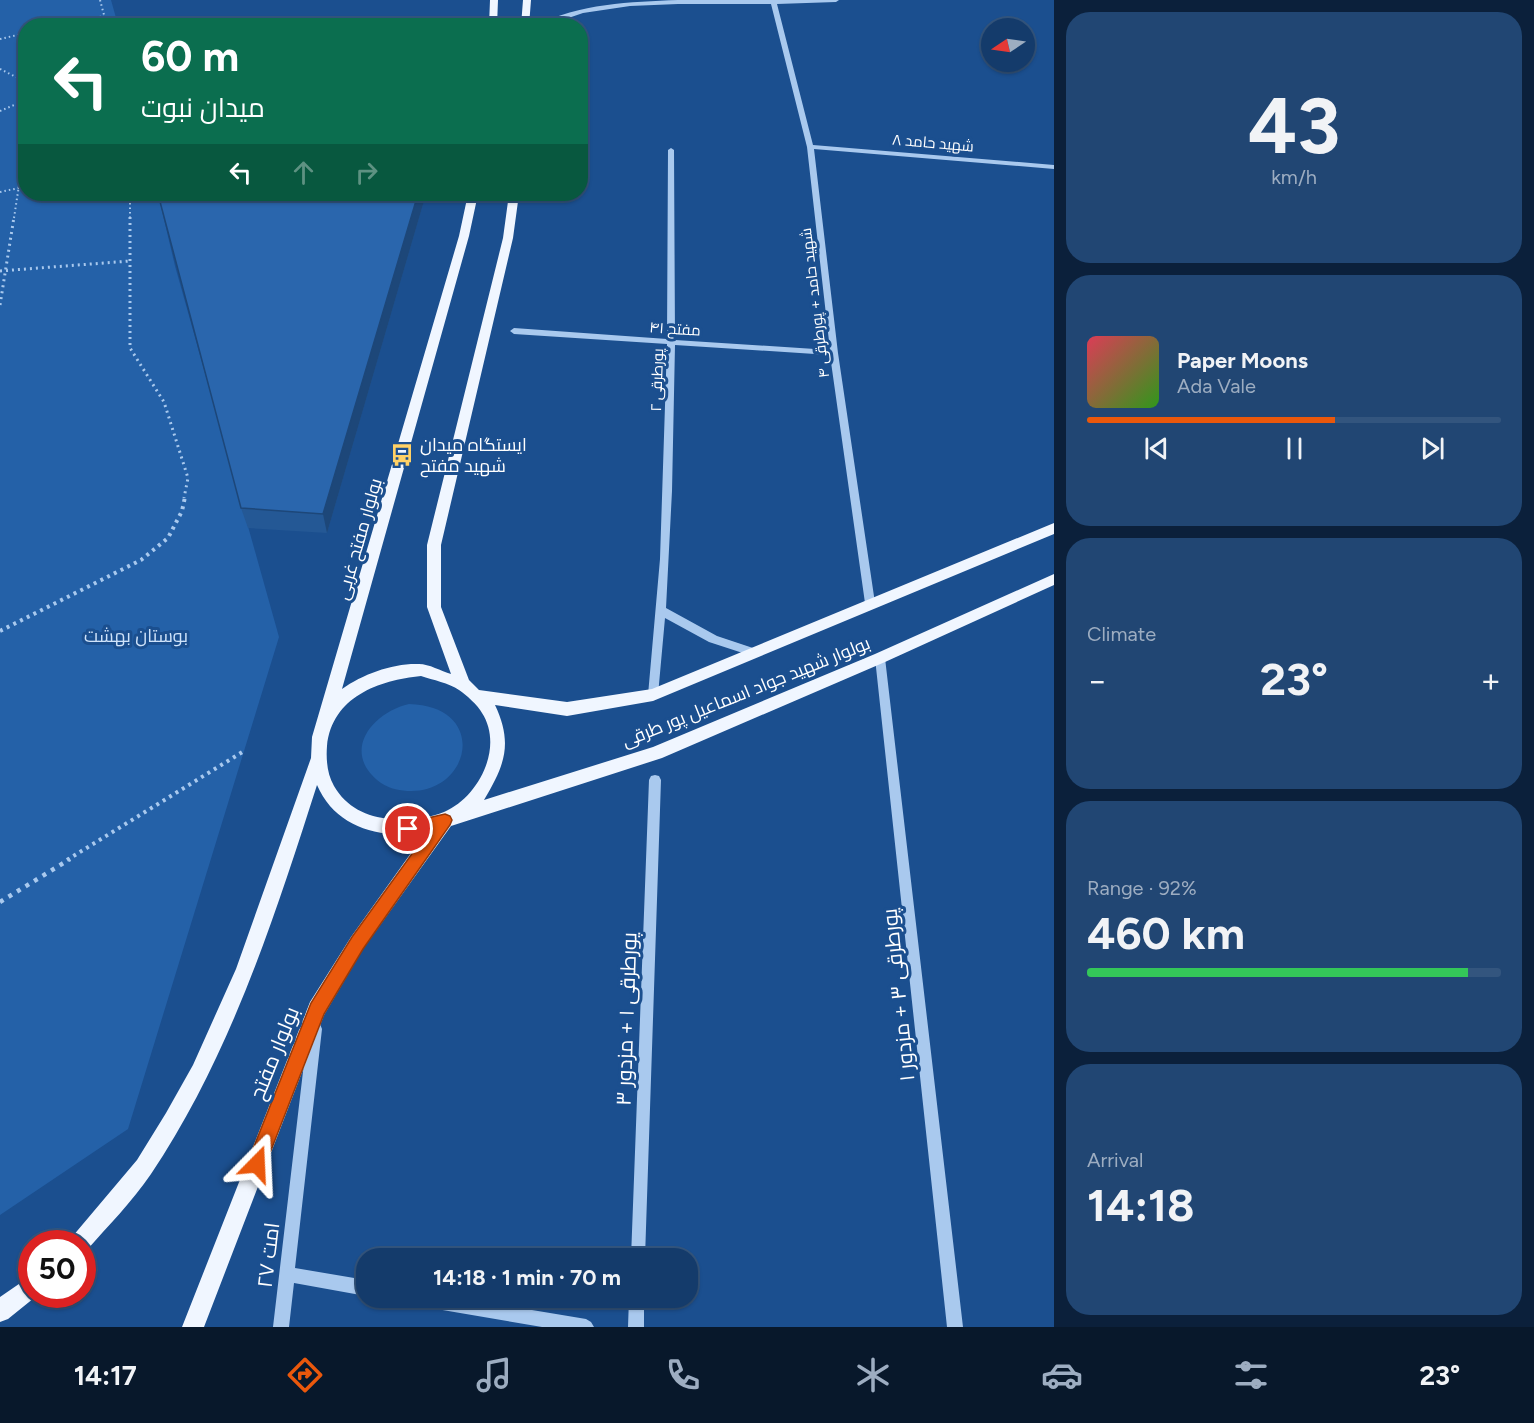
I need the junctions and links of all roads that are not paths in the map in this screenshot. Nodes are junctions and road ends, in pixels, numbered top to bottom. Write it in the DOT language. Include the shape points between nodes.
graph roads {
  1 [pos="494,0"];
  2 [pos="527,0"];
  3 [pos="633,0"];
  4 [pos="836,0"];
  5 [pos="773,1"];
  6 [pos="644,2"];
  7 [pos="493,18"];
  8 [pos="526,18"];
  9 [pos="558,18"];
  10 [pos="810,147"];
  11 [pos="671,150"];
  12 [pos="1054,166"];
  13 [pos="472,201"];
  14 [pos="513,201"];
  15 [pos="514,331"];
  16 [pos="672,342"];
  17 [pos="834,353"];
  18 [pos="1054,528"];
  19 [pos="1054,579"];
  20 [pos="870,603"];
  21 [pos="662,611"];
  22 [pos="755,652"];
  23 [pos="880,658"];
  24 [pos="462,683"];
  25 [pos="653,695"];
  26 [pos="479,696"];
  27 [pos="326,720"];
  28 [pos="317,761"];
  29 [pos="656,780"];
  30 [pos="445,820"];
  31 [pos="317,1009"];
  32 [pos="91,1230"];
  33 [pos="638,1248"];
  34 [pos="287,1274"];
  35 [pos="356,1286"];
  36 [pos="18,1297"];
  37 [pos="477,1308"];
  38 [pos="637,1308"];
  39 [pos="0,1311"];
  40 [pos="193,1327"];
  41 [pos="281,1327"];
  42 [pos="586,1327"];
  43 [pos="636,1327"];
  44 [pos="955,1327"];
  1 -- 7 [label="main road"];
  2 -- 8 [label="main road"];
  3 -- 6 [label="street"];
  4 -- 5 [label="street"];
  5 -- 6 [label="street"];
  5 -- 10 [label="street, شهید حامد + پورطرقی ۴"];
  6 -- 9 [label="street" via="574,11"];
  10 -- 12 [label="street, شهید حامد ۸"];
  10 -- 17 [label="street, شهید حامد + پورطرقی ۴"];
  11 -- 16 [label="street, پورطرقی ۲"];
  13 -- 27 [label="main road, بولوار مفتح غربی"];
  14 -- 24 [label="main road" via="508,238 434,545 434,607"];
  15 -- 16 [label="street, مفتح ۴۱"];
  16 -- 17 [label="street, مفتح ۴۱"];
  16 -- 21 [label="street, پورطرقی ۲"];
  17 -- 20 [label="street, شهید حامد + پورطرقی ۴"];
  18 -- 20 [label="main road, بولوار شهید جواد اسماعیل پور طرقی"];
  19 -- 23 [label="main road, بولوار شهید جواد اسماعیل پور طرقی"];
  20 -- 22 [label="main road, بولوار شهید جواد اسماعیل پور طرقی"];
  21 -- 22 [label="street" via="713,639"];
  21 -- 25 [label="street, پورطرقی ۲"];
  22 -- 25 [label="main road, بولوار شهید جواد اسماعیل پور طرقی"];
  23 -- 30 [label="main road, بولوار شهید جواد اسماعیل پور طرقی" via="656,753"];
  23 -- 44 [label="street, پورطرقی ۳ + مزدور ۱"];
  24 -- 26 [label="main road"];
  24 -- 27 [label="main road" via="443,674 398,671 356,688"];
  25 -- 26 [label="main road, بولوار شهید جواد اسماعیل پور طرقی" via="567,709"];
  26 -- 30 [label="main road" via="498,731 494,772 466,808"];
  27 -- 28 [label="main road" via="318,740"];
  28 -- 30 [label="main road" via="322,781 333,799 371,825 421,828"];
  28 -- 32 [label="main road" via="260,933 204,1064 144,1168"];
  29 -- 33 [label="street, پورطرقی ۱ + مزدور ۳"];
  30 -- 31 [label="main road, بولوار مفتح" via="357,943"];
  31 -- 34 [label="street, امت ۲۷"];
  31 -- 40 [label="main road, بولوار مفتح"];
  34 -- 35 [label="street"];
  34 -- 41 [label="street, امت ۲۷"];
  36 -- 39 [label="main road"];
  37 -- 42 [label="street"];
  38 -- 43 [label="street"];
}
